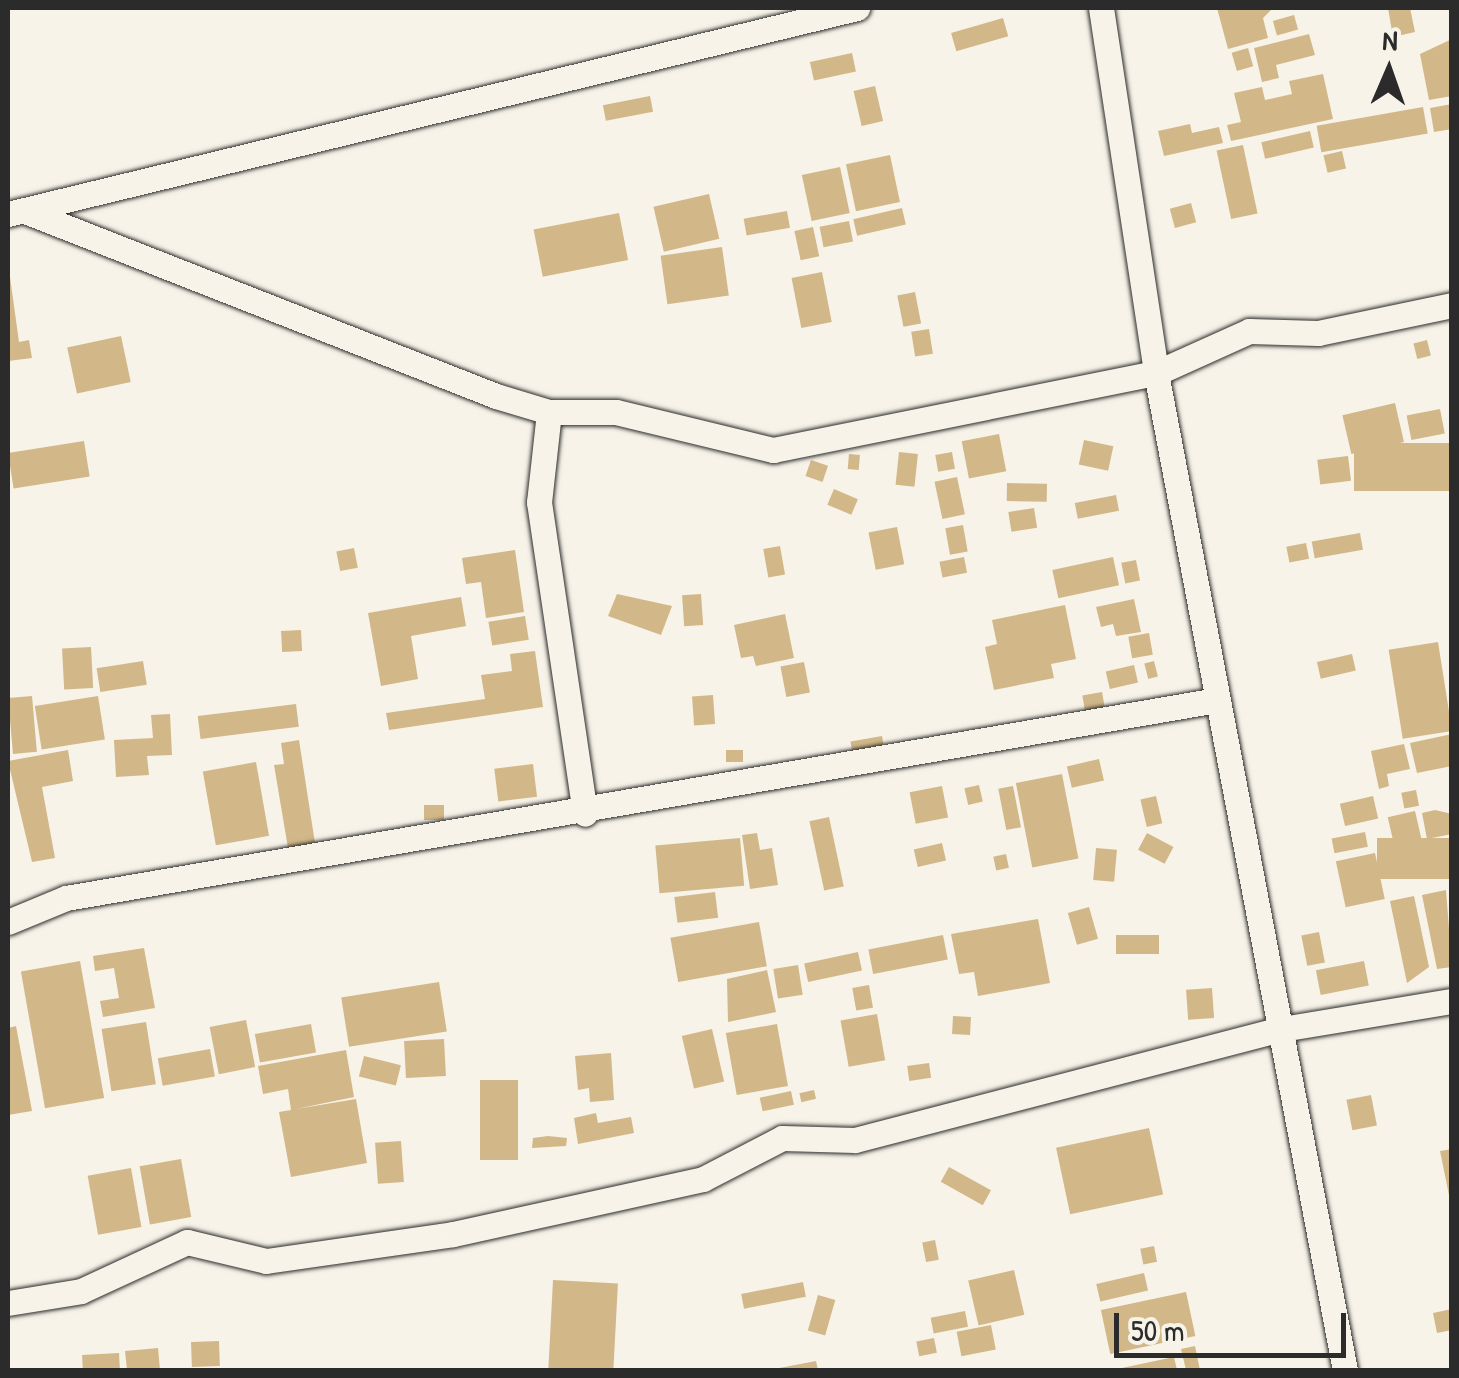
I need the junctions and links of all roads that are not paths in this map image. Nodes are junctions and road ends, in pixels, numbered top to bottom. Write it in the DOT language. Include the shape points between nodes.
graph roads {
  1 [pos="857,8"];
  2 [pos="1101,8"];
  3 [pos="16,212"];
  4 [pos="1452,305"];
  5 [pos="1156,373"];
  6 [pos="549,412"];
  7 [pos="1217,700"];
  8 [pos="585,814"];
  9 [pos="8,922"];
  10 [pos="1452,1002"];
  11 [pos="1276,1030"];
  12 [pos="8,1303"];
  13 [pos="1345,1370"];
  1 -- 3 [label="street"];
  2 -- 5 [label="street"];
  3 -- 6 [label="street"];
  4 -- 5 [label="street" via="1318,333 1249,330"];
  5 -- 6 [label="street" via="773,450 616,412"];
  5 -- 7 [label="street"];
  6 -- 8 [label="street" via="539,502"];
  7 -- 8 [label="street"];
  7 -- 11 [label="street"];
  8 -- 9 [label="street" via="66,898"];
  10 -- 11 [label="street"];
  11 -- 12 [label="street" via="855,1140 782,1138 703,1179 453,1234 266,1260 186,1242 81,1291"];
  11 -- 13 [label="street"];
}
